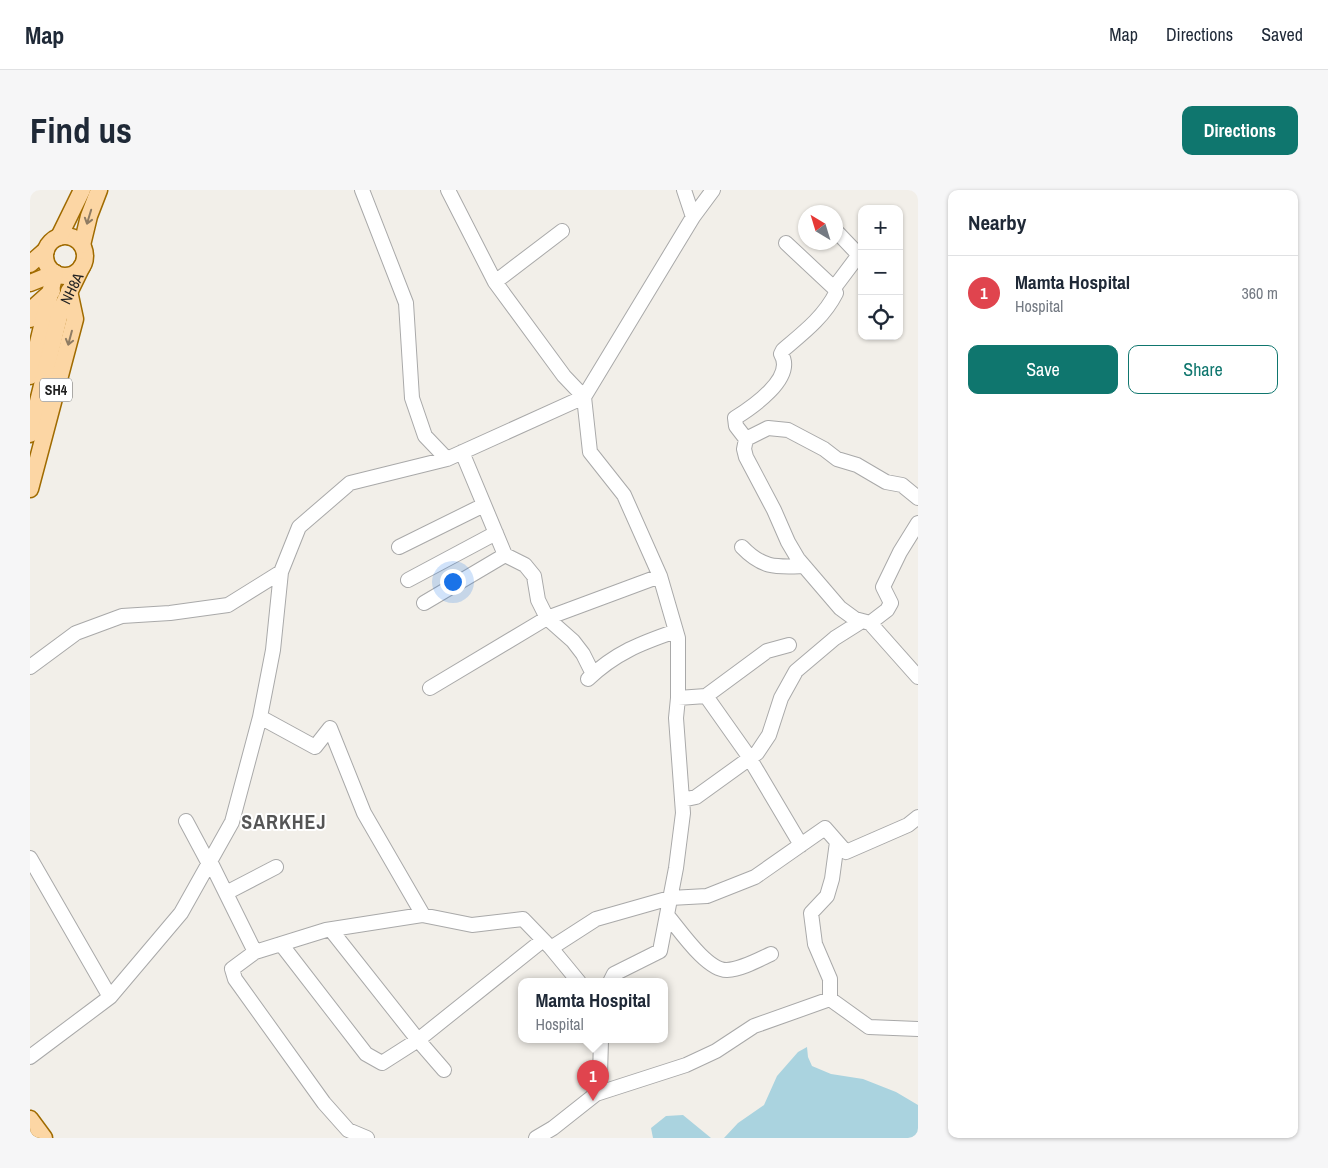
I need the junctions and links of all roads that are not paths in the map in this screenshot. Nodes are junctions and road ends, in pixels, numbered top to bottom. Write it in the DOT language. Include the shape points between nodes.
graph roads {
  1 [pos="82,190"];
  2 [pos="99,190"];
  3 [pos="362,190"];
  4 [pos="448,190"];
  5 [pos="684,190"];
  6 [pos="713,190"];
  7 [pos="693,217"];
  8 [pos="562,231"];
  9 [pos="59,237"];
  10 [pos="843,238"];
  11 [pos="786,243"];
  12 [pos="82,245"];
  13 [pos="46,250"];
  14 [pos="30,264"];
  15 [pos="82,266"];
  16 [pos="55,273"];
  17 [pos="495,282"];
  18 [pos="30,283"];
  19 [pos="834,288"];
  20 [pos="52,291"];
  21 [pos="69,291"];
  22 [pos="54,309"];
  23 [pos="30,319"];
  24 [pos="30,376"];
  25 [pos="584,397"];
  26 [pos="30,434"];
  27 [pos="746,439"];
  28 [pos="462,452"];
  29 [pos="447,459"];
  30 [pos="30,489"];
  31 [pos="918,498"];
  32 [pos="484,505"];
  33 [pos="918,523"];
  34 [pos="496,533"];
  35 [pos="399,547"];
  36 [pos="742,547"];
  37 [pos="505,555"];
  38 [pos="804,566"];
  39 [pos="281,572"];
  40 [pos="660,576"];
  41 [pos="408,580"];
  42 [pos="424,603"];
  43 [pos="547,618"];
  44 [pos="866,622"];
  45 [pos="676,630"];
  46 [pos="789,645"];
  47 [pos="30,667"];
  48 [pos="918,677"];
  49 [pos="430,688"];
  50 [pos="706,696"];
  51 [pos="678,698"];
  52 [pos="260,717"];
  53 [pos="750,759"];
  54 [pos="682,800"];
  55 [pos="918,817"];
  56 [pos="186,821"];
  57 [pos="837,842"];
  58 [pos="801,845"];
  59 [pos="30,858"];
  60 [pos="210,862"];
  61 [pos="276,867"];
  62 [pos="226,893"];
  63 [pos="670,898"];
  64 [pos="667,914"];
  65 [pos="423,915"];
  66 [pos="331,930"];
  67 [pos="281,944"];
  68 [pos="547,944"];
  69 [pos="255,952"];
  70 [pos="771,954"];
  71 [pos="575,978"];
  72 [pos="612,978"];
  73 [pos="110,997"];
  74 [pos="830,999"];
  75 [pos="918,1029"];
  76 [pos="418,1040"];
  77 [pos="601,1043"];
  78 [pos="30,1057"];
  79 [pos="444,1070"];
  80 [pos="596,1094"];
  81 [pos="30,1119"];
  82 [pos="548,1133"];
  83 [pos="44,1138"];
  84 [pos="367,1138"];
  85 [pos="536,1138"];
  1 -- 9 [label="main road"];
  2 -- 12 [label="main road, one-way"];
  3 -- 29 [label="street" via="406,304 412,398 424,436"];
  4 -- 17 [label="street"];
  5 -- 7 [label="street"];
  6 -- 7 [label="street"];
  7 -- 25 [label="street"];
  8 -- 17 [label="street"];
  9 -- 12 [label="main road" via="72,237"];
  9 -- 13 [label="main road"];
  10 -- 19 [label="street" via="858,256"];
  11 -- 19 [label="street"];
  12 -- 15 [label="main road" via="85,255"];
  13 -- 14 [label="main road"];
  13 -- 16 [label="main road" via="47,263"];
  15 -- 16 [label="main road" via="73,274"];
  15 -- 21 [label="main road, NH8A / NH8A"];
  16 -- 18 [label="main road"];
  16 -- 20 [label="main road, NH8A"];
  17 -- 25 [label="street" via="564,376"];
  19 -- 27 [label="street" via="836,293 824,312 783,350 784,367 774,387 735,418 736,426"];
  20 -- 22 [label="main road, NH8A"];
  20 -- 23 [label="main road" via="33,308"];
  21 -- 22 [label="main road, NH8A / NH8A"];
  21 -- 30 [label="main road, SH4, one-way" via="75,319"];
  22 -- 24 [label="main road, NH8A"];
  22 -- 26 [label="main road, NH8A"];
  25 -- 28 [label="street"];
  25 -- 40 [label="street" via="590,452 624,495"];
  27 -- 31 [label="street" via="768,428 788,430 837,459 857,465 886,482 902,485"];
  27 -- 38 [label="street" via="746,457 788,542"];
  28 -- 29 [label="street"];
  28 -- 32 [label="street"];
  29 -- 39 [label="street" via="350,483 299,527"];
  32 -- 34 [label="street"];
  32 -- 35 [label="street"];
  33 -- 44 [label="street" via="883,587 891,603 887,610"];
  34 -- 37 [label="street"];
  34 -- 41 [label="street"];
  36 -- 38 [label="street" via="757,561 769,565"];
  37 -- 42 [label="street"];
  37 -- 43 [label="street" via="525,565 534,576 538,600"];
  38 -- 44 [label="street" via="840,608 854,619"];
  39 -- 47 [label="street" via="228,605 122,616 76,633"];
  39 -- 52 [label="street" via="274,650"];
  40 -- 43 [label="street"];
  40 -- 45 [label="street"];
  43 -- 45 [label="street" via="583,654 590,676 603,664 639,644"];
  43 -- 49 [label="street"];
  44 -- 48 [label="street"];
  44 -- 53 [label="street" via="835,638 796,671 781,698 769,735"];
  45 -- 51 [label="street"];
  46 -- 50 [label="street" via="767,651"];
  50 -- 51 [label="street"];
  50 -- 53 [label="street"];
  51 -- 54 [label="street" via="676,718"];
  52 -- 60 [label="street" via="232,822"];
  52 -- 65 [label="street" via="315,747 330,728 364,813"];
  53 -- 54 [label="street" via="696,796"];
  53 -- 58 [label="street"];
  54 -- 63 [label="street" via="683,814"];
  55 -- 57 [label="street" via="908,825 846,852"];
  56 -- 60 [label="street"];
  57 -- 58 [label="street" via="825,828"];
  57 -- 74 [label="street" via="827,896 811,913 815,944 830,979"];
  58 -- 63 [label="street" via="755,877 707,896"];
  59 -- 73 [label="street"];
  60 -- 62 [label="street"];
  60 -- 73 [label="street" via="181,913"];
  61 -- 62 [label="street"];
  62 -- 69 [label="street"];
  63 -- 64 [label="street"];
  63 -- 68 [label="street" via="596,919"];
  64 -- 70 [label="street" via="714,966 725,970"];
  64 -- 72 [label="street" via="660,951 614,974"];
  65 -- 66 [label="street"];
  65 -- 68 [label="street" via="472,925 523,919"];
  66 -- 67 [label="street"];
  66 -- 76 [label="street"];
  67 -- 69 [label="street"];
  67 -- 76 [label="street" via="366,1054 382,1063"];
  68 -- 71 [label="street"];
  68 -- 76 [label="street"];
  69 -- 84 [label="street" via="232,969 234,979 324,1103 348,1130"];
  73 -- 78 [label="street"];
  74 -- 75 [label="street" via="870,1027"];
  74 -- 80 [label="street" via="754,1026 686,1066"];
  76 -- 79 [label="street"];
  77 -- 80 [label="street"];
  80 -- 82 [label="street"];
  81 -- 83 [label="main road"];
  82 -- 85 [label="street"];
}
